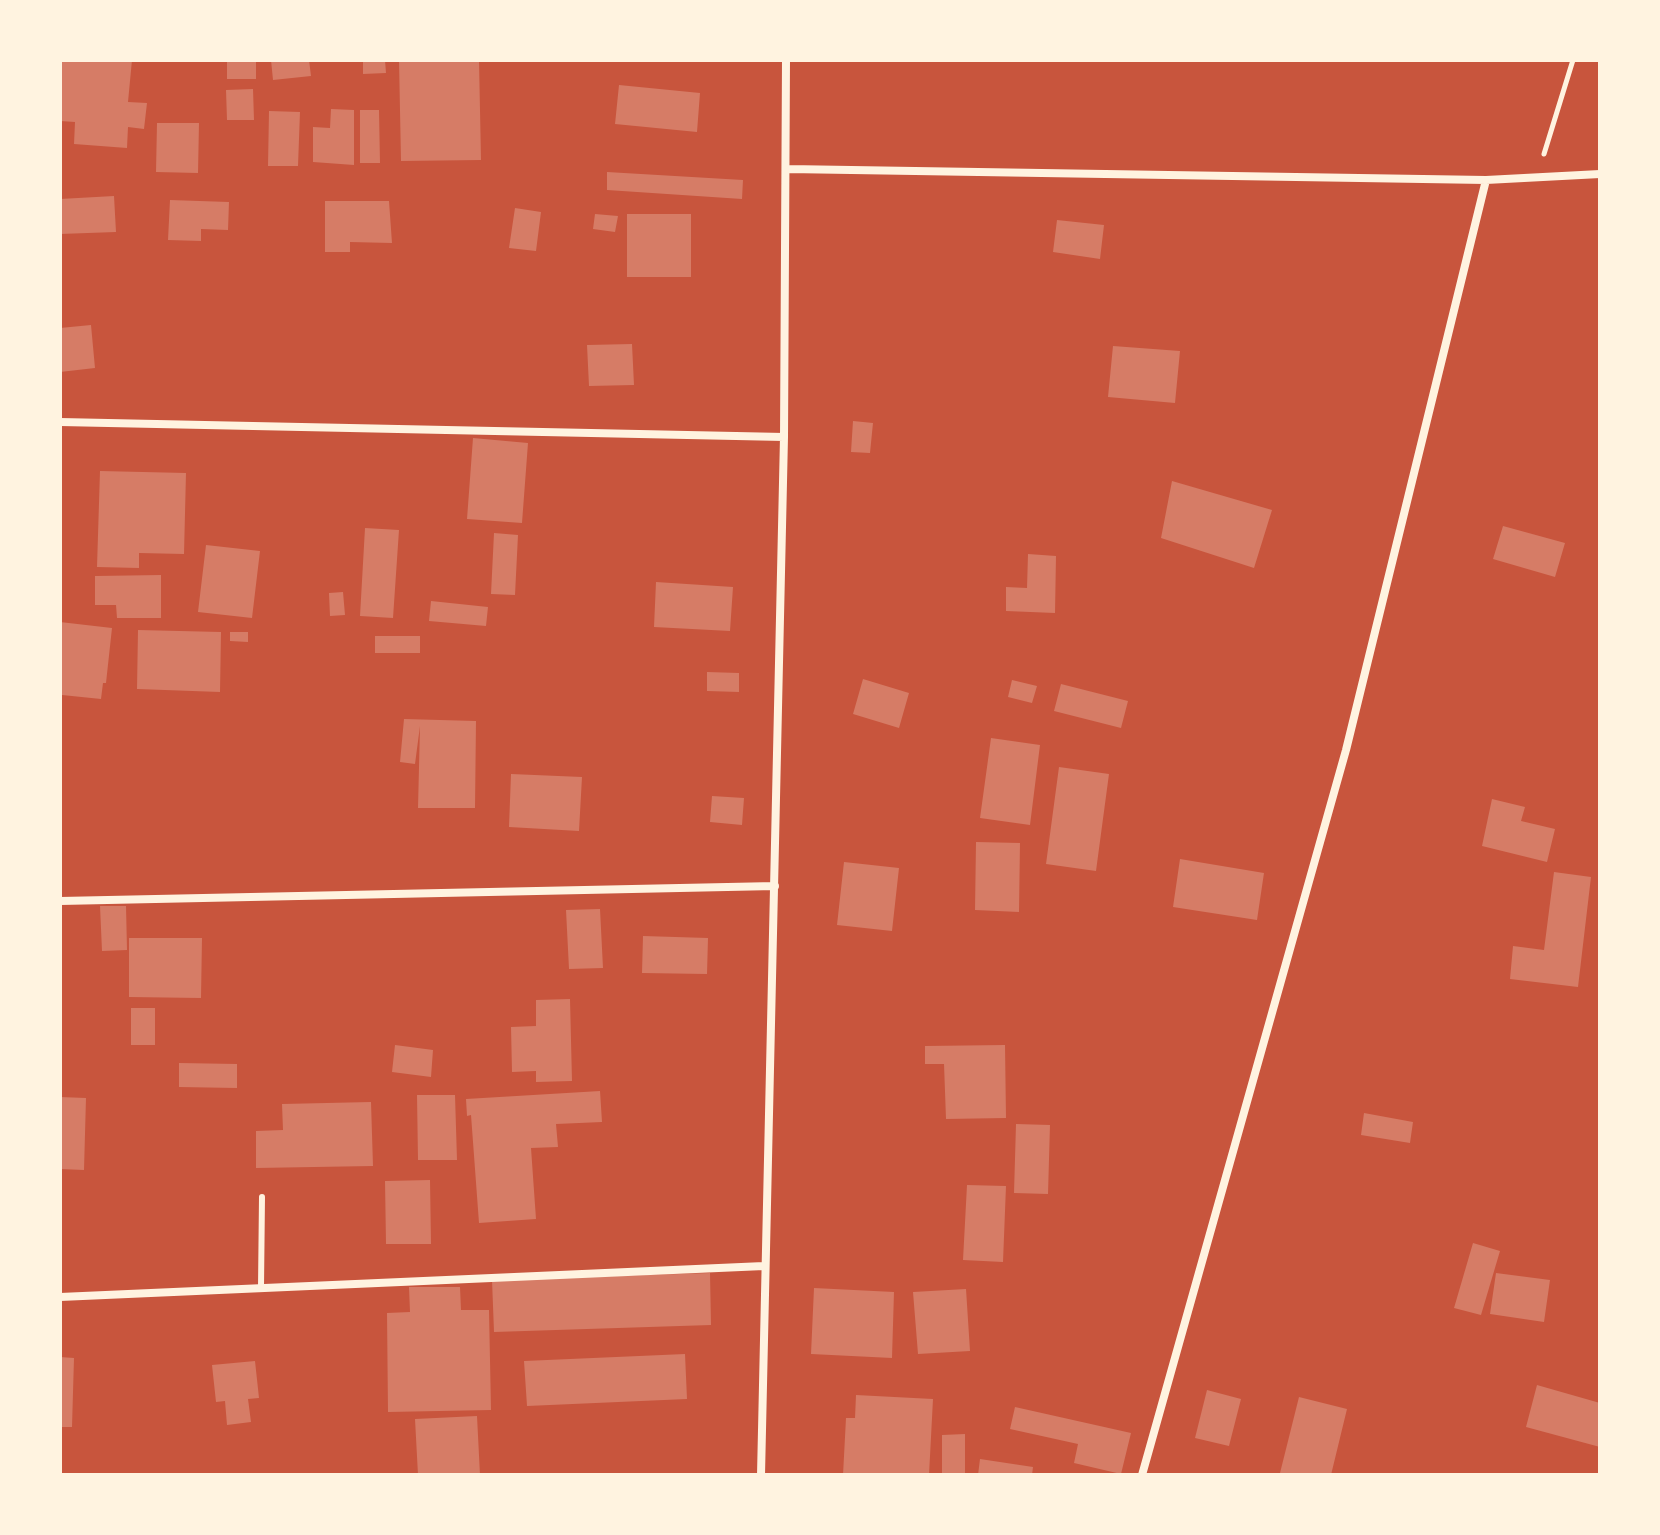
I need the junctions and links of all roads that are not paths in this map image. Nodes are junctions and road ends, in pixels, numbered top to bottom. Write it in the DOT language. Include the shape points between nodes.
graph roads {
  1 [pos="786,60"];
  2 [pos="788,169"];
  3 [pos="1600,174"];
  4 [pos="1486,180"];
  5 [pos="60,422"];
  6 [pos="784,437"];
  7 [pos="775,886"];
  8 [pos="60,901"];
  9 [pos="262,1197"];
  10 [pos="764,1266"];
  11 [pos="261,1287"];
  12 [pos="60,1297"];
  13 [pos="761,1475"];
  14 [pos="1142,1475"];
  1 -- 2 [label="street"];
  2 -- 4 [label="street"];
  2 -- 6 [label="street"];
  3 -- 4 [label="street"];
  4 -- 14 [label="street" via="1346,750"];
  5 -- 6 [label="street"];
  6 -- 7 [label="street"];
  7 -- 8 [label="street"];
  7 -- 10 [label="street"];
  9 -- 11 [label="lane"];
  10 -- 11 [label="street"];
  10 -- 13 [label="street"];
  11 -- 12 [label="street"];
}
